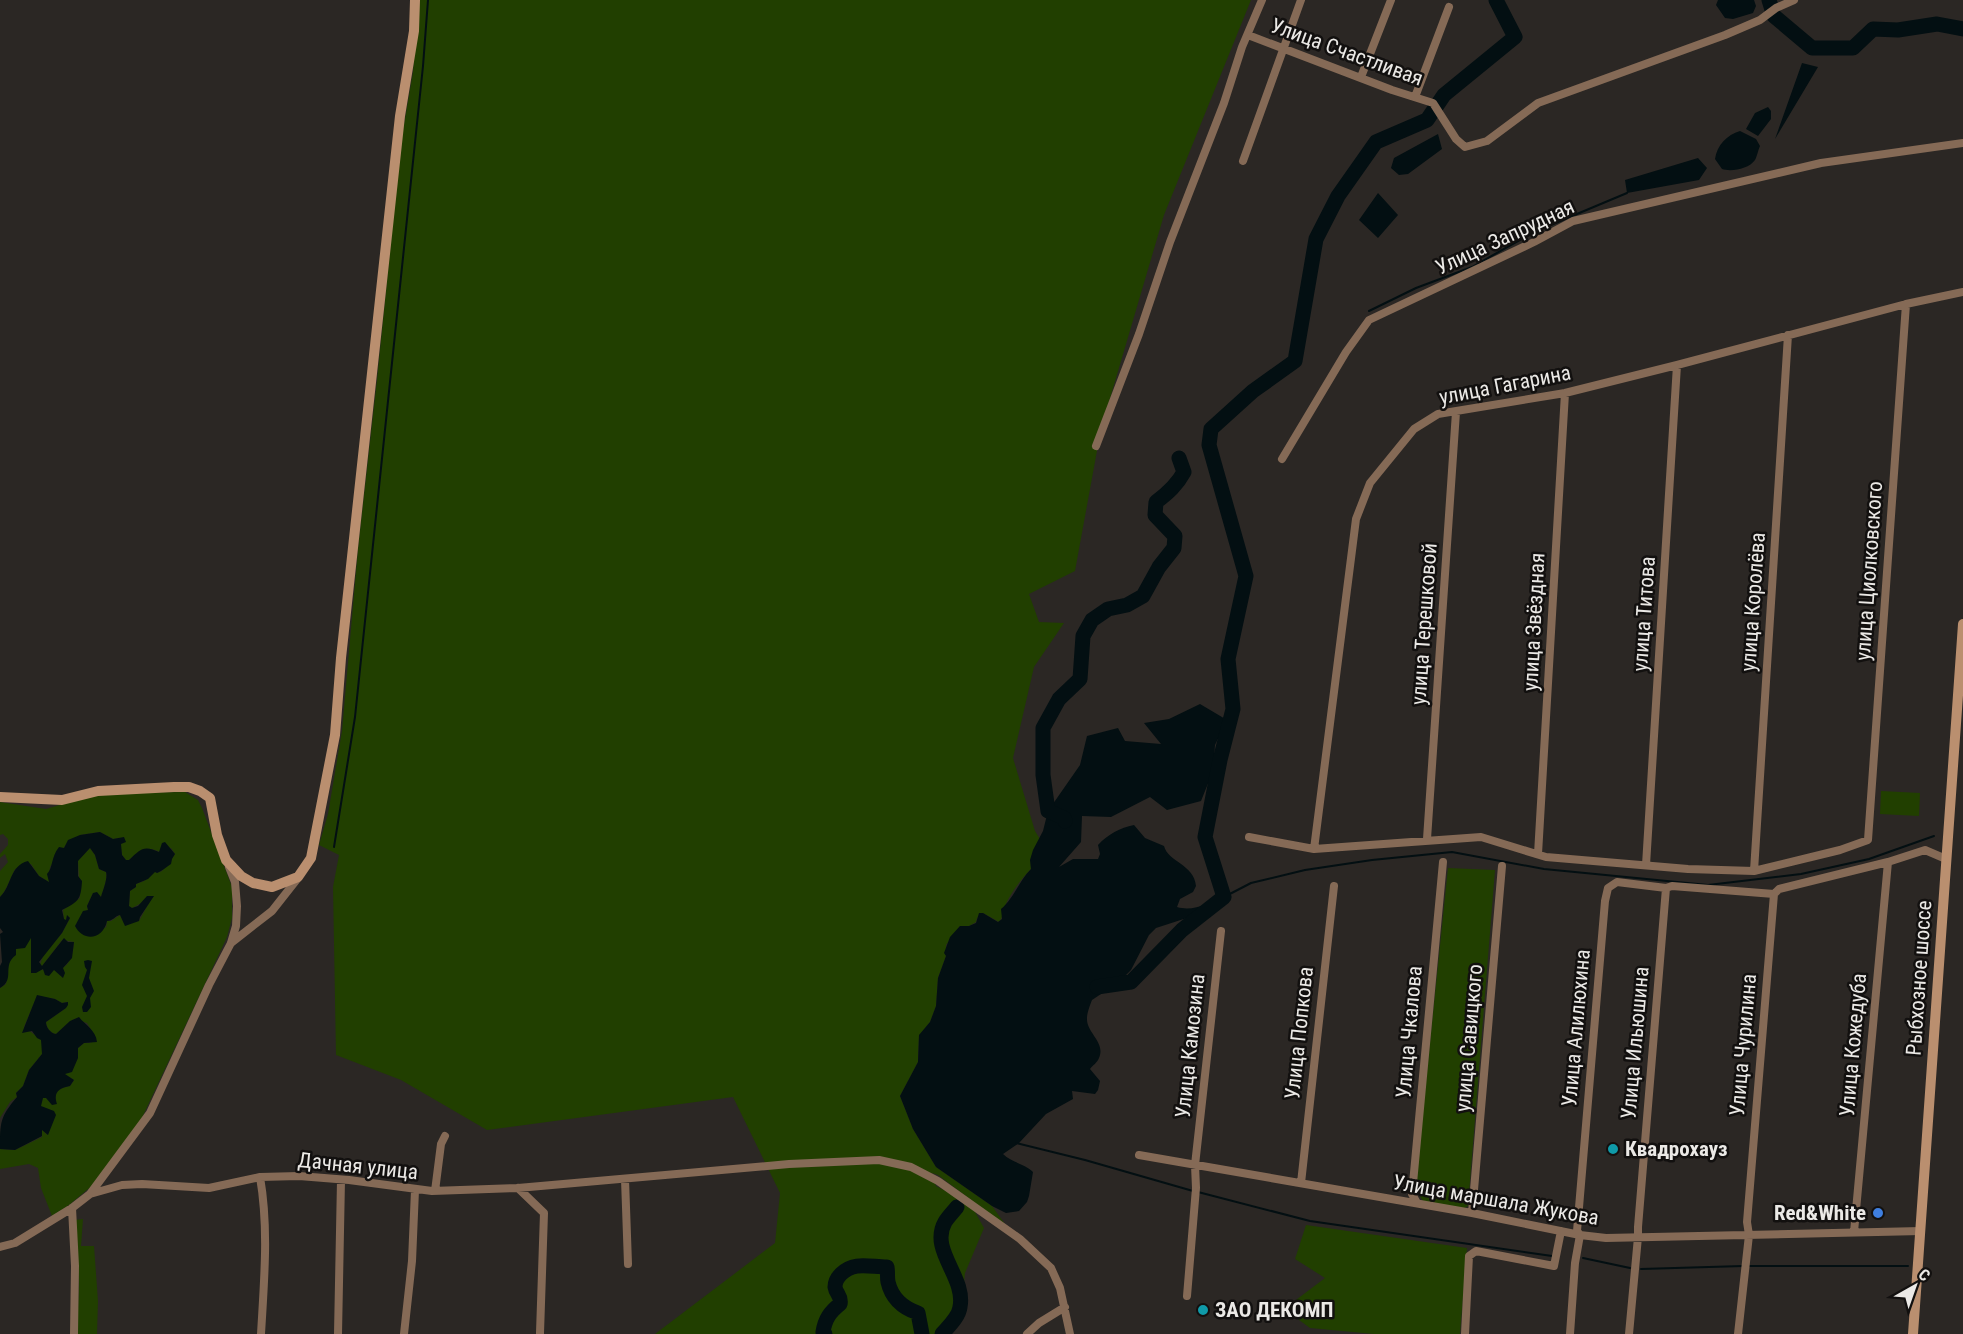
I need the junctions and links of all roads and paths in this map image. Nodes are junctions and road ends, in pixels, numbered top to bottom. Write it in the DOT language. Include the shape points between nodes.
graph roads {
  1 [pos="415,0"];
  2 [pos="1262,0"];
  3 [pos="1301,0"];
  4 [pos="1391,0"];
  5 [pos="1794,0"];
  6 [pos="1449,7"];
  7 [pos="1248,35"];
  8 [pos="1283,48"];
  9 [pos="1361,77"];
  10 [pos="1415,97"];
  11 [pos="1963,144"];
  12 [pos="1244,161"];
  13 [pos="1963,292"];
  14 [pos="1906,304"];
  15 [pos="1788,335"];
  16 [pos="1677,365"];
  17 [pos="1565,393"];
  18 [pos="1456,412"];
  19 [pos="1096,446"];
  20 [pos="1282,459"];
  21 [pos="1963,624"];
  22 [pos="0,797"];
  23 [pos="1249,837"];
  24 [pos="1428,839"];
  25 [pos="1314,849"];
  26 [pos="1538,854"];
  27 [pos="1946,859"];
  28 [pos="226,860"];
  29 [pos="1443,862"];
  30 [pos="1888,862"];
  31 [pos="1646,865"];
  32 [pos="1502,866"];
  33 [pos="1754,871"];
  34 [pos="298,877"];
  35 [pos="1334,886"];
  36 [pos="1666,888"];
  37 [pos="1773,894"];
  38 [pos="1221,931"];
  39 [pos="231,943"];
  40 [pos="445,1136"];
  41 [pos="1139,1155"];
  42 [pos="1195,1165"];
  43 [pos="260,1177"];
  44 [pos="625,1179"];
  45 [pos="341,1180"];
  46 [pos="1301,1183"];
  47 [pos="518,1188"];
  48 [pos="415,1190"];
  49 [pos="435,1191"];
  50 [pos="90,1194"];
  51 [pos="1417,1203"];
  52 [pos="72,1208"];
  53 [pos="1472,1213"];
  54 [pos="1561,1231"];
  55 [pos="1921,1231"];
  56 [pos="1854,1232"];
  57 [pos="1579,1233"];
  58 [pos="1749,1235"];
  59 [pos="1638,1237"];
  60 [pos="0,1247"];
  61 [pos="628,1264"];
  62 [pos="1187,1296"];
  63 [pos="1065,1307"];
  64 [pos="74,1334"];
  65 [pos="261,1334"];
  66 [pos="338,1334"];
  67 [pos="404,1334"];
  68 [pos="540,1334"];
  69 [pos="1026,1334"];
  70 [pos="1070,1334"];
  71 [pos="1465,1334"];
  72 [pos="1570,1334"];
  73 [pos="1629,1334"];
  74 [pos="1738,1334"];
  75 [pos="1913,1334"];
  1 -- 34 [label="street" via="334,735 311,858"];
  2 -- 7 [label="street"];
  3 -- 8 [label="street"];
  4 -- 9 [label="street"];
  5 -- 10 [label="street, Улица Счастливая" via="1725,35 1538,103 1487,141 1465,147 1433,103"];
  6 -- 10 [label="street"];
  7 -- 8 [label="street, Улица Счастливая"];
  7 -- 19 [label="street"];
  8 -- 9 [label="street, Улица Счастливая"];
  8 -- 12 [label="street"];
  9 -- 10 [label="street, Улица Счастливая"];
  11 -- 20 [label="street, Улица Запрудная" via="1821,163 1573,221 1369,320"];
  13 -- 14 [label="street, улица Гагарина"];
  14 -- 15 [label="street, улица Гагарина"];
  14 -- 33 [label="street, улица Циолковского" via="1868,840"];
  15 -- 16 [label="street, улица Гагарина"];
  15 -- 33 [label="street, улица Королёва"];
  16 -- 17 [label="street, улица Гагарина"];
  16 -- 31 [label="street, улица Титова"];
  17 -- 18 [label="street, улица Гагарина"];
  17 -- 26 [label="street, улица Звёздная"];
  18 -- 24 [label="street, улица Терешковой"];
  18 -- 25 [label="street, улица Гагарина" via="1438,414 1414,429 1370,483 1362,499 1351,551"];
  21 -- 27 [label="street, Рыбхозное шоссе"];
  22 -- 28 [label="street" via="62,800 98,791 189,787 210,798"];
  23 -- 25 [label="street"];
  24 -- 25 [label="street"];
  24 -- 26 [label="street" via="1480,837"];
  26 -- 31 [label="street"];
  27 -- 30 [label="street" via="1925,850"];
  27 -- 55 [label="street, Рыбхозное шоссе"];
  28 -- 34 [label="street" via="253,883 272,887"];
  28 -- 39 [label="street" via="235,882 237,906"];
  29 -- 51 [label="street, Улица Чкалова" via="1412,1194"];
  30 -- 37 [label="street" via="1779,889"];
  30 -- 56 [label="street, Улица Кожедуба"];
  31 -- 33 [label="street"];
  32 -- 53 [label="street, улица Савицкого"];
  34 -- 39 [label="street" via="272,911"];
  35 -- 46 [label="street, Улица Попкова"];
  36 -- 37 [label="street" via="1672,885"];
  36 -- 57 [label="street, Улица Алилюхина" via="1617,882 1608,888"];
  36 -- 59 [label="street, Улица Ильюшина"];
  37 -- 58 [label="street, Улица Чурилина"];
  38 -- 42 [label="street, Улица Камозина"];
  39 -- 50 [label="street" via="150,1113"];
  40 -- 49 [label="street"];
  41 -- 42 [label="street, Улица маршала Жукова"];
  42 -- 46 [label="street, Улица маршала Жукова"];
  42 -- 62 [label="street, Улица Камозина"];
  43 -- 45 [label="street, Дачная улица"];
  43 -- 50 [label="street, Дачная улица" via="209,1188 122,1185"];
  43 -- 65 [label="street" via="265,1206"];
  44 -- 47 [label="street, Дачная улица"];
  44 -- 61 [label="street"];
  44 -- 63 [label="street, Дачная улица" via="879,1160 911,1167 938,1181 1020,1239 1051,1268"];
  45 -- 48 [label="street, Дачная улица"];
  45 -- 66 [label="street"];
  46 -- 51 [label="street, Улица маршала Жукова"];
  47 -- 49 [label="street, Дачная улица"];
  47 -- 68 [label="street" via="544,1213"];
  48 -- 49 [label="street, Дачная улица"];
  48 -- 67 [label="street"];
  50 -- 52 [label="street"];
  51 -- 53 [label="street, Улица маршала Жукова"];
  52 -- 60 [label="street" via="15,1243"];
  52 -- 64 [label="street"];
  53 -- 54 [label="street, Улица маршала Жукова"];
  54 -- 57 [label="street, Улица маршала Жукова"];
  54 -- 71 [label="street" via="1554,1266 1473,1254"];
  55 -- 56 [label="street, Улица маршала Жукова"];
  55 -- 75 [label="street, Рыбхозное шоссе"];
  56 -- 58 [label="street, Улица маршала Жукова"];
  57 -- 59 [label="street, Улица маршала Жукова" via="1606,1238"];
  57 -- 72 [label="street"];
  58 -- 59 [label="street, Улица маршала Жукова"];
  58 -- 74 [label="street, Улица Чурилина"];
  59 -- 73 [label="street, Улица Ильюшина"];
  63 -- 69 [label="street"];
  63 -- 70 [label="street, Дачная улица"];
}
